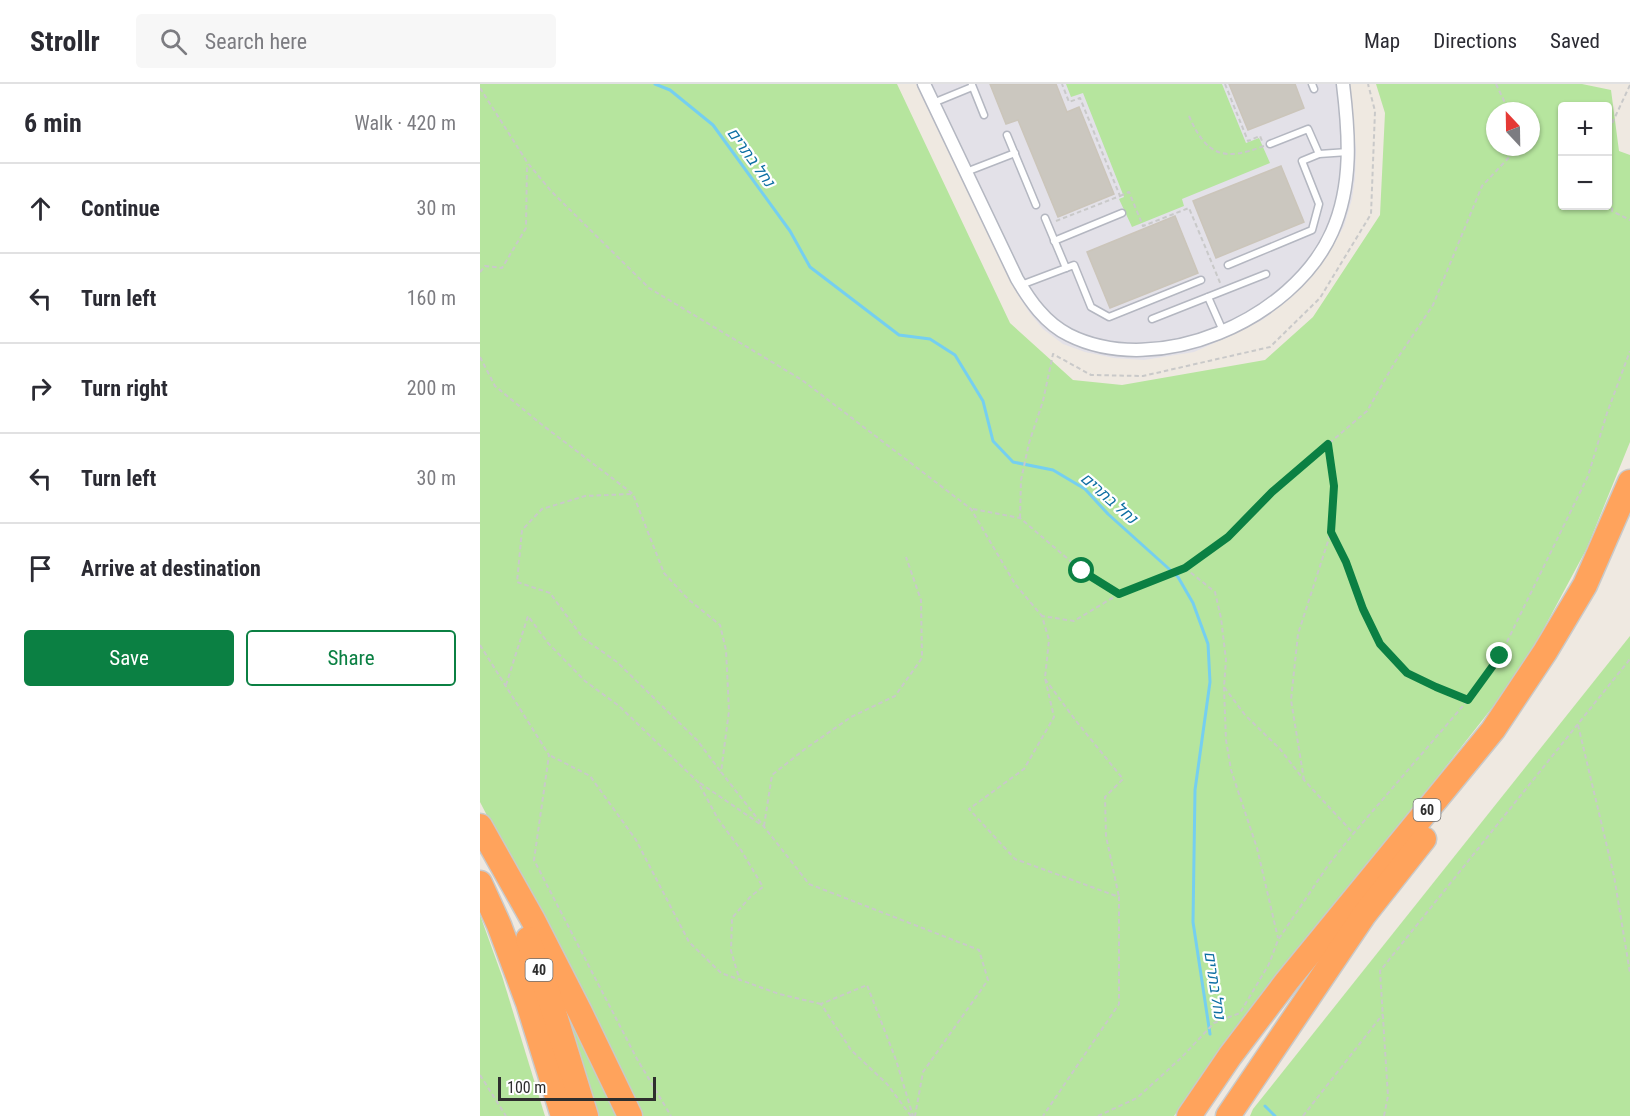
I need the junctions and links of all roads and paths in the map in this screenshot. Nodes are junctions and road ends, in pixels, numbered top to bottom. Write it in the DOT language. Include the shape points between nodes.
graph roads {
  1 [pos="924,84"];
  2 [pos="1062,84"];
  3 [pos="1225,84"];
  4 [pos="1343,84"];
  5 [pos="1496,84"];
  6 [pos="1630,84"];
  7 [pos="972,86"];
  8 [pos="480,87"];
  9 [pos="1505,102"];
  10 [pos="933,103"];
  11 [pos="984,116"];
  12 [pos="1189,116"];
  13 [pos="1007,135"];
  14 [pos="1267,145"];
  15 [pos="1348,152"];
  16 [pos="1015,153"];
  17 [pos="1319,154"];
  18 [pos="1510,156"];
  19 [pos="527,162"];
  20 [pos="966,172"];
  21 [pos="1120,196"];
  22 [pos="1036,205"];
  23 [pos="1122,213"];
  24 [pos="1630,220"];
  25 [pos="1046,221"];
  26 [pos="1054,241"];
  27 [pos="1228,265"];
  28 [pos="1066,268"];
  29 [pos="480,272"];
  30 [pos="1266,274"];
  31 [pos="1201,279"];
  32 [pos="1021,285"];
  33 [pos="1223,291"];
  34 [pos="1208,297"];
  35 [pos="1152,319"];
  36 [pos="1223,332"];
  37 [pos="1630,351"];
  38 [pos="480,357"];
  39 [pos="1328,444"];
  40 [pos="1630,482"];
  41 [pos="633,494"];
  42 [pos="971,509"];
  43 [pos="1630,521"];
  44 [pos="1331,532"];
  45 [pos="906,557"];
  46 [pos="1185,568"];
  47 [pos="1119,594"];
  48 [pos="1042,616"];
  49 [pos="480,645"];
  50 [pos="1630,659"];
  51 [pos="1045,678"];
  52 [pos="506,685"];
  53 [pos="1224,687"];
  54 [pos="1468,700"];
  55 [pos="1578,725"];
  56 [pos="549,755"];
  57 [pos="721,772"];
  58 [pos="1304,780"];
  59 [pos="698,782"];
  60 [pos="764,826"];
  61 [pos="480,827"];
  62 [pos="1353,834"];
  63 [pos="480,883"];
  64 [pos="1119,897"];
  65 [pos="1278,940"];
  66 [pos="1630,973"];
  67 [pos="740,981"];
  68 [pos="821,1004"];
  69 [pos="1383,1014"];
  70 [pos="480,1075"];
  71 [pos="506,1116"];
  72 [pos="563,1116"];
  73 [pos="586,1116"];
  74 [pos="630,1116"];
  75 [pos="671,1116"];
  76 [pos="913,1116"];
  77 [pos="1043,1116"];
  78 [pos="1098,1116"];
  79 [pos="1189,1116"];
  80 [pos="1228,1116"];
  81 [pos="1304,1116"];
  82 [pos="1384,1116"];
  1 -- 10 [label="street"];
  2 -- 21 [label="path" via="1069,102 1080,98"];
  3 -- 14 [label="path" via="1248,141 1260,136"];
  4 -- 15 [label="street"];
  5 -- 9 [label="path"];
  6 -- 24 [label="path" via="1608,132 1612,211"];
  7 -- 10 [label="lane"];
  7 -- 11 [label="lane"];
  8 -- 19 [label="path"];
  10 -- 20 [label="street"];
  12 -- 14 [label="path" via="1200,137 1222,154"];
  13 -- 16 [label="lane"];
  14 -- 17 [label="lane" via="1308,129"];
  15 -- 17 [label="lane"];
  15 -- 36 [label="street" via="1341,208 1317,258 1276,300"];
  16 -- 20 [label="lane"];
  16 -- 22 [label="lane"];
  17 -- 27 [label="lane" via="1302,161 1319,204 1312,230"];
  18 -- 39 [label="path" via="1482,186 1433,305 1367,411"];
  19 -- 29 [label="path" via="526,228 502,268 485,266"];
  19 -- 42 [label="path" via="649,288 802,380"];
  20 -- 32 [label="street"];
  21 -- 25 [label="path"];
  21 -- 33 [label="path" via="1130,192 1143,226 1189,208"];
  23 -- 26 [label="lane"];
  25 -- 26 [label="lane"];
  26 -- 28 [label="lane"];
  28 -- 31 [label="lane" via="1074,265 1091,307 1109,317"];
  28 -- 32 [label="lane"];
  30 -- 33 [label="lane"];
  32 -- 36 [label="street" via="1047,320 1091,344 1150,349"];
  33 -- 34 [label="lane"];
  34 -- 35 [label="lane"];
  34 -- 36 [label="lane"];
  37 -- 54 [label="path" via="1588,476 1500,656"];
  38 -- 41 [label="path" via="495,386"];
  39 -- 44 [label="path" via="1334,486"];
  39 -- 46 [label="path" via="1228,537"];
  40 -- 79 [label="highway, 60" via="1585,585 1493,730 1287,981"];
  41 -- 57 [label="path" via="664,573 720,625 726,650 729,711"];
  41 -- 57 [label="path" via="585,496 542,509 522,531 517,582 550,593 583,638 617,662 697,740"];
  42 -- 47 [label="path" via="1020,518 1082,571"];
  42 -- 48 [label="path" via="1016,584"];
  43 -- 80 [label="highway, 60" via="1573,633 1512,726 1364,915"];
  44 -- 54 [label="path" via="1380,644 1407,673"];
  44 -- 58 [label="path" via="1298,634 1291,700"];
  45 -- 60 [label="path" via="921,600 922,658 895,696 851,717 772,775"];
  46 -- 47 [label="path"];
  46 -- 53 [label="path" via="1215,592 1226,660"];
  47 -- 48 [label="path" via="1074,621"];
  48 -- 51 [label="path" via="1048,640"];
  49 -- 52 [label="path"];
  50 -- 55 [label="path"];
  51 -- 64 [label="path" via="1123,779 1105,797 1106,836"];
  51 -- 64 [label="path" via="1054,717 1030,759 1024,769 969,809 1015,859"];
  52 -- 56 [label="path"];
  52 -- 59 [label="path" via="528,616 585,681 619,706"];
  53 -- 58 [label="path"];
  53 -- 65 [label="path" via="1231,770 1257,848"];
  54 -- 62 [label="path"];
  55 -- 66 [label="path" via="1614,876"];
  55 -- 69 [label="path" via="1380,971"];
  56 -- 67 [label="path" via="590,776 636,840 689,942 721,973"];
  56 -- 75 [label="path" via="534,860 637,1059"];
  57 -- 60 [label="path"];
  58 -- 62 [label="path"];
  59 -- 60 [label="path"];
  59 -- 67 [label="path" via="764,887 732,918 731,951"];
  60 -- 76 [label="path" via="809,884 979,950 988,980 923,1072"];
  61 -- 73 [label="highway, 40" via="549,996"];
  61 -- 74 [label="highway" via="533,920"];
  62 -- 65 [label="path"];
  63 -- 72 [label="highway, 40" via="528,1003"];
  64 -- 77 [label="path" via="1119,1004"];
  65 -- 78 [label="path" via="1269,964 1240,1013 1214,1023 1137,1098"];
  67 -- 68 [label="path"];
  68 -- 76 [label="path" via="851,1050"];
  68 -- 76 [label="path" via="867,985"];
  69 -- 81 [label="path"];
  69 -- 82 [label="path" via="1388,1096"];
  70 -- 71 [label="path"];
}
